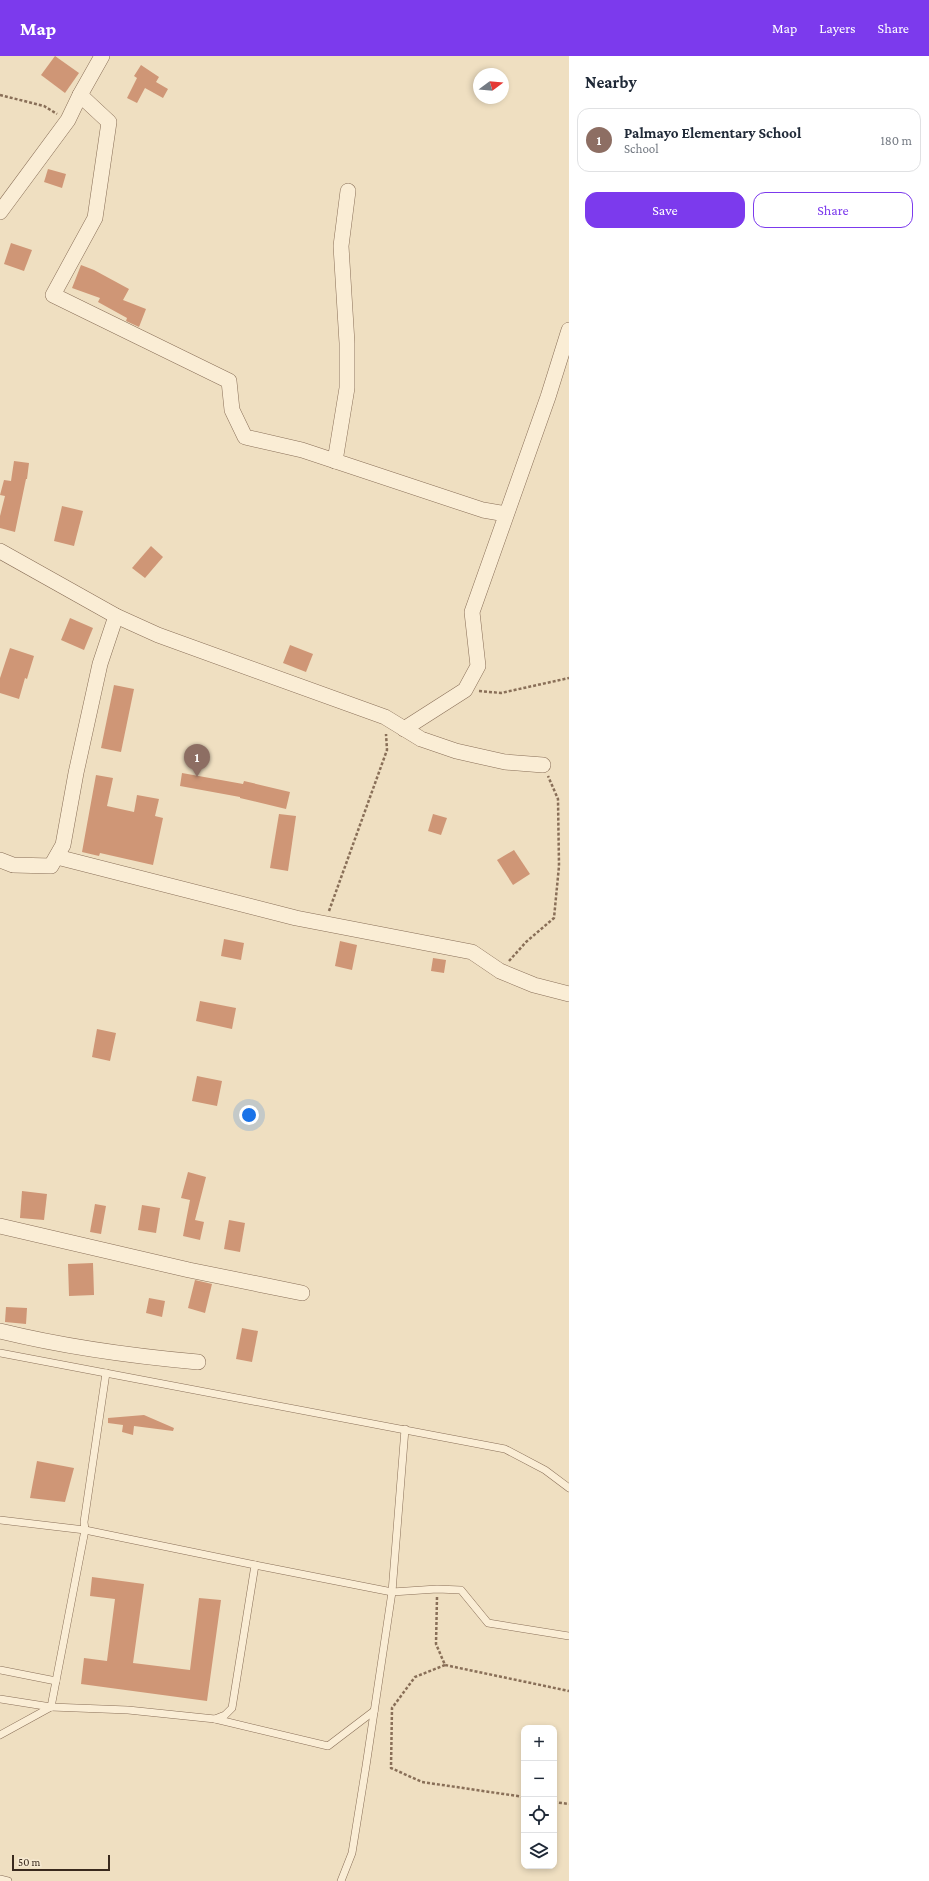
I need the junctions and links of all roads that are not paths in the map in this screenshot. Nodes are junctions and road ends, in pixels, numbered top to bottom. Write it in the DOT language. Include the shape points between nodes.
graph roads {
  1 [pos="102,56"];
  2 [pos="80,95"];
  3 [pos="348,191"];
  4 [pos="0,212"];
  5 [pos="569,330"];
  6 [pos="335,461"];
  7 [pos="506,514"];
  8 [pos="0,551"];
  9 [pos="116,616"];
  10 [pos="404,729"];
  11 [pos="543,765"];
  12 [pos="57,857"];
  13 [pos="0,860"];
  14 [pos="569,994"];
  15 [pos="0,1226"];
  16 [pos="302,1293"];
  17 [pos="0,1331"];
  18 [pos="0,1352"];
  19 [pos="198,1362"];
  20 [pos="106,1373"];
  21 [pos="405,1429"];
  22 [pos="569,1488"];
  23 [pos="0,1520"];
  24 [pos="85,1530"];
  25 [pos="255,1565"];
  26 [pos="392,1592"];
  27 [pos="569,1636"];
  28 [pos="0,1670"];
  29 [pos="56,1681"];
  30 [pos="0,1699"];
  31 [pos="51,1707"];
  32 [pos="374,1711"];
  33 [pos="215,1719"];
  34 [pos="0,1735"];
  35 [pos="0,1879"];
  36 [pos="8,1881"];
  37 [pos="341,1881"];
  1 -- 2 [label="street"];
  2 -- 4 [label="street" via="68,120"];
  2 -- 6 [label="street" via="109,122 95,218 53,295 229,381 232,410 245,437 302,450"];
  3 -- 6 [label="street" via="341,246 347,388"];
  5 -- 7 [label="street"];
  6 -- 7 [label="street" via="483,510"];
  7 -- 10 [label="street" via="472,612 478,666 465,690"];
  8 -- 9 [label="street"];
  9 -- 10 [label="street" via="158,635 385,718"];
  9 -- 12 [label="street" via="100,664 63,845"];
  10 -- 11 [label="street" via="456,750 505,762"];
  12 -- 13 [label="street" via="51,866 13,865"];
  12 -- 14 [label="street" via="296,918 472,952 500,971 534,985"];
  15 -- 16 [label="street" via="160,1264"];
  17 -- 19 [label="street" via="44,1341"];
  18 -- 20 [label="lane"];
  20 -- 21 [label="lane"];
  20 -- 24 [label="lane" via="84,1522"];
  21 -- 22 [label="lane" via="505,1449 545,1470"];
  21 -- 26 [label="lane"];
  23 -- 24 [label="lane"];
  24 -- 25 [label="lane"];
  24 -- 29 [label="lane"];
  25 -- 26 [label="lane"];
  25 -- 33 [label="lane" via="232,1708 225,1715"];
  26 -- 27 [label="lane" via="461,1590 488,1623"];
  26 -- 32 [label="lane"];
  28 -- 29 [label="lane"];
  29 -- 31 [label="lane"];
  30 -- 31 [label="lane"];
  31 -- 33 [label="lane" via="128,1710"];
  31 -- 34 [label="lane"];
  32 -- 33 [label="lane" via="328,1746"];
  32 -- 37 [label="lane" via="352,1853"];
  35 -- 36 [label="lane"];
}
